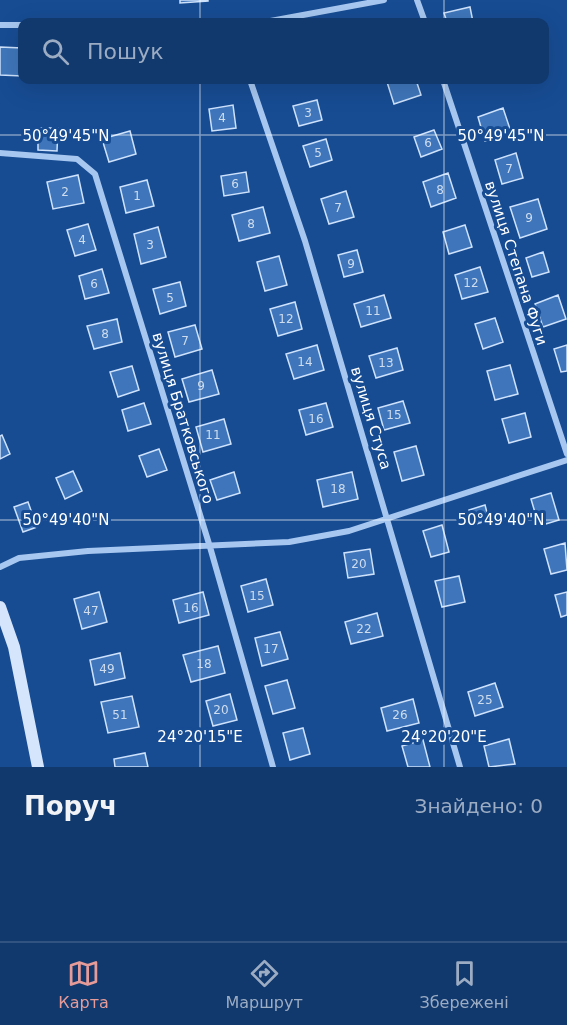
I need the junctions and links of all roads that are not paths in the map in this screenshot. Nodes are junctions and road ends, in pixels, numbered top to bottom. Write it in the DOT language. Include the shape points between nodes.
graph roads {
  1 [pos="384,0"];
  2 [pos="417,0"];
  3 [pos="287,18"];
  4 [pos="423,18"];
  5 [pos="0,25"];
  6 [pos="18,25"];
  7 [pos="251,84"];
  8 [pos="444,84"];
  9 [pos="0,153"];
  10 [pos="567,454"];
  11 [pos="567,460"];
  12 [pos="389,518"];
  13 [pos="210,546"];
  14 [pos="0,567"];
  15 [pos="0,607"];
  16 [pos="38,767"];
  17 [pos="273,767"];
  18 [pos="460,767"];
  1 -- 3 [label="street"];
  2 -- 4 [label="street"];
  5 -- 6 [label="street"];
  7 -- 12 [label="street, вулиця Стуса" via="305,241"];
  8 -- 10 [label="street, вулиця Степана Фуги"];
  9 -- 13 [label="street, вулиця Братковського" via="77,159 95,174"];
  11 -- 12 [label="street"];
  12 -- 13 [label="street" via="349,531 289,542"];
  12 -- 18 [label="street, вулиця Стуса"];
  13 -- 14 [label="street" via="88,551 19,558"];
  13 -- 17 [label="street, вулиця Братковського"];
  15 -- 16 [label="main road" via="14,647"];
}
